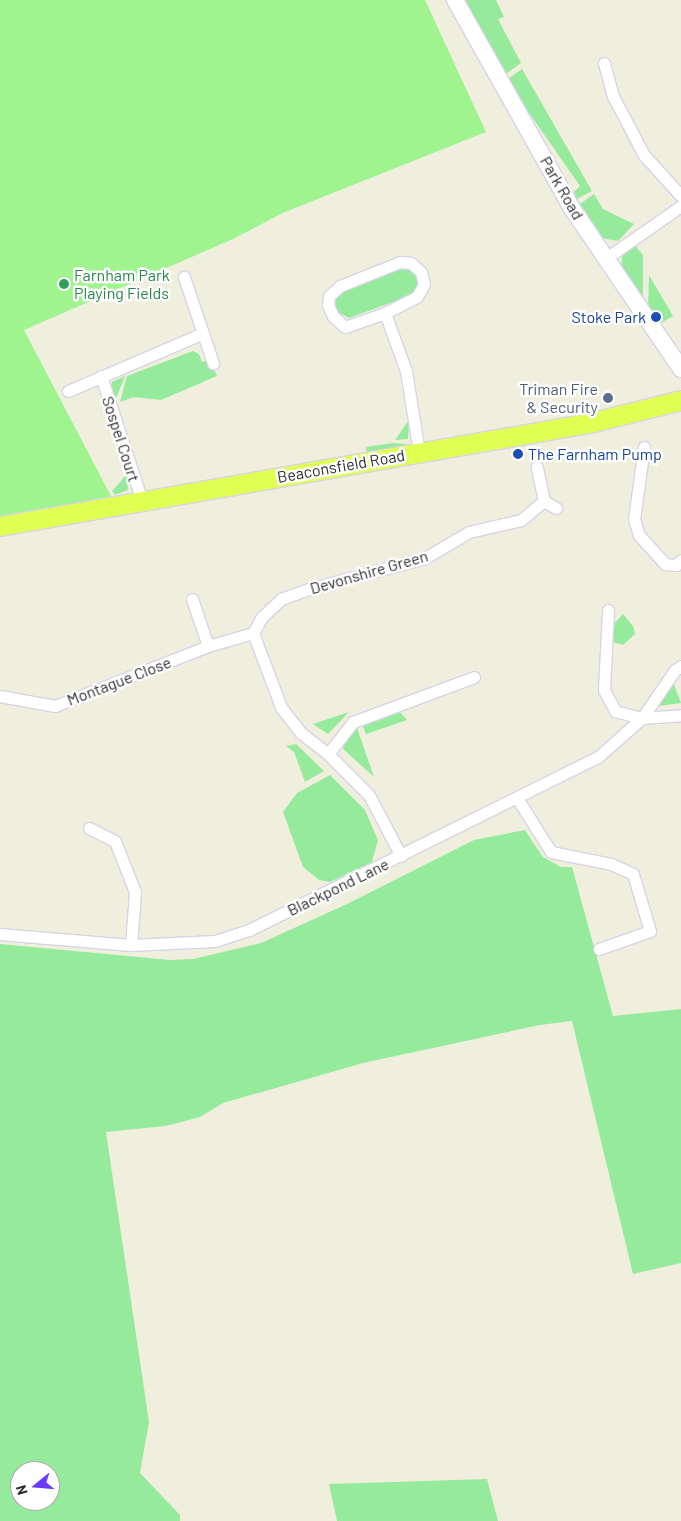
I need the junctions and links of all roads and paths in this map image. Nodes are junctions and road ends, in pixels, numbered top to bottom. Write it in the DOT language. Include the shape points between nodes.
graph roads {
  1 [pos="455,0"];
  2 [pos="604,63"];
  3 [pos="681,196"];
  4 [pos="681,206"];
  5 [pos="605,259"];
  6 [pos="184,277"];
  7 [pos="385,313"];
  8 [pos="203,333"];
  9 [pos="213,364"];
  10 [pos="681,369"];
  11 [pos="101,376"];
  12 [pos="68,391"];
  13 [pos="681,400"];
  14 [pos="644,447"];
  15 [pos="419,452"];
  16 [pos="537,467"];
  17 [pos="142,501"];
  18 [pos="544,501"];
  19 [pos="556,508"];
  20 [pos="0,526"];
  21 [pos="681,560"];
  22 [pos="192,599"];
  23 [pos="608,610"];
  24 [pos="253,634"];
  25 [pos="208,646"];
  26 [pos="681,666"];
  27 [pos="474,677"];
  28 [pos="0,696"];
  29 [pos="681,715"];
  30 [pos="642,718"];
  31 [pos="328,754"];
  32 [pos="517,798"];
  33 [pos="89,828"];
  34 [pos="401,856"];
  35 [pos="0,934"];
  36 [pos="131,945"];
  37 [pos="599,949"];
  1 -- 5 [label="main road, Park Road" via="571,207"];
  2 -- 3 [label="street" via="613,96 644,155"];
  4 -- 5 [label="street"];
  5 -- 10 [label="main road, Park Road"];
  6 -- 8 [label="street"];
  7 -- 7 [label="street" via="345,327 333,316 328,305 329,296 340,286 400,262 411,262 420,272 424,284 417,297"];
  7 -- 15 [label="street" via="406,371"];
  8 -- 9 [label="street"];
  8 -- 11 [label="street, Sospel Court"];
  11 -- 12 [label="street, Sospel Court"];
  11 -- 17 [label="street, Sospel Court"];
  13 -- 15 [label="main road, Beaconsfield Road" via="589,423"];
  14 -- 21 [label="street" via="634,520 636,527 639,535 665,564 676,565"];
  15 -- 17 [label="main road, Beaconsfield Road"];
  16 -- 18 [label="street"];
  17 -- 20 [label="main road, Beaconsfield Road"];
  18 -- 19 [label="street"];
  18 -- 24 [label="street, Devonshire Green" via="521,520 468,532 425,558 281,599 262,617"];
  22 -- 25 [label="street"];
  23 -- 30 [label="street" via="604,690 615,711"];
  24 -- 25 [label="street"];
  24 -- 31 [label="street" via="281,707 301,733"];
  25 -- 28 [label="street, Montague Close" via="55,706"];
  26 -- 30 [label="street, Blackpond Lane"];
  27 -- 31 [label="street" via="353,722"];
  29 -- 30 [label="street"];
  30 -- 32 [label="street, Blackpond Lane" via="598,757"];
  31 -- 34 [label="street" via="369,795"];
  32 -- 34 [label="street, Blackpond Lane"];
  32 -- 37 [label="street" via="550,852 611,864 633,874 650,931"];
  33 -- 36 [label="street" via="115,841 135,892"];
  34 -- 36 [label="street, Blackpond Lane" via="249,930 216,941"];
  35 -- 36 [label="street, Blackpond Lane"];
}
